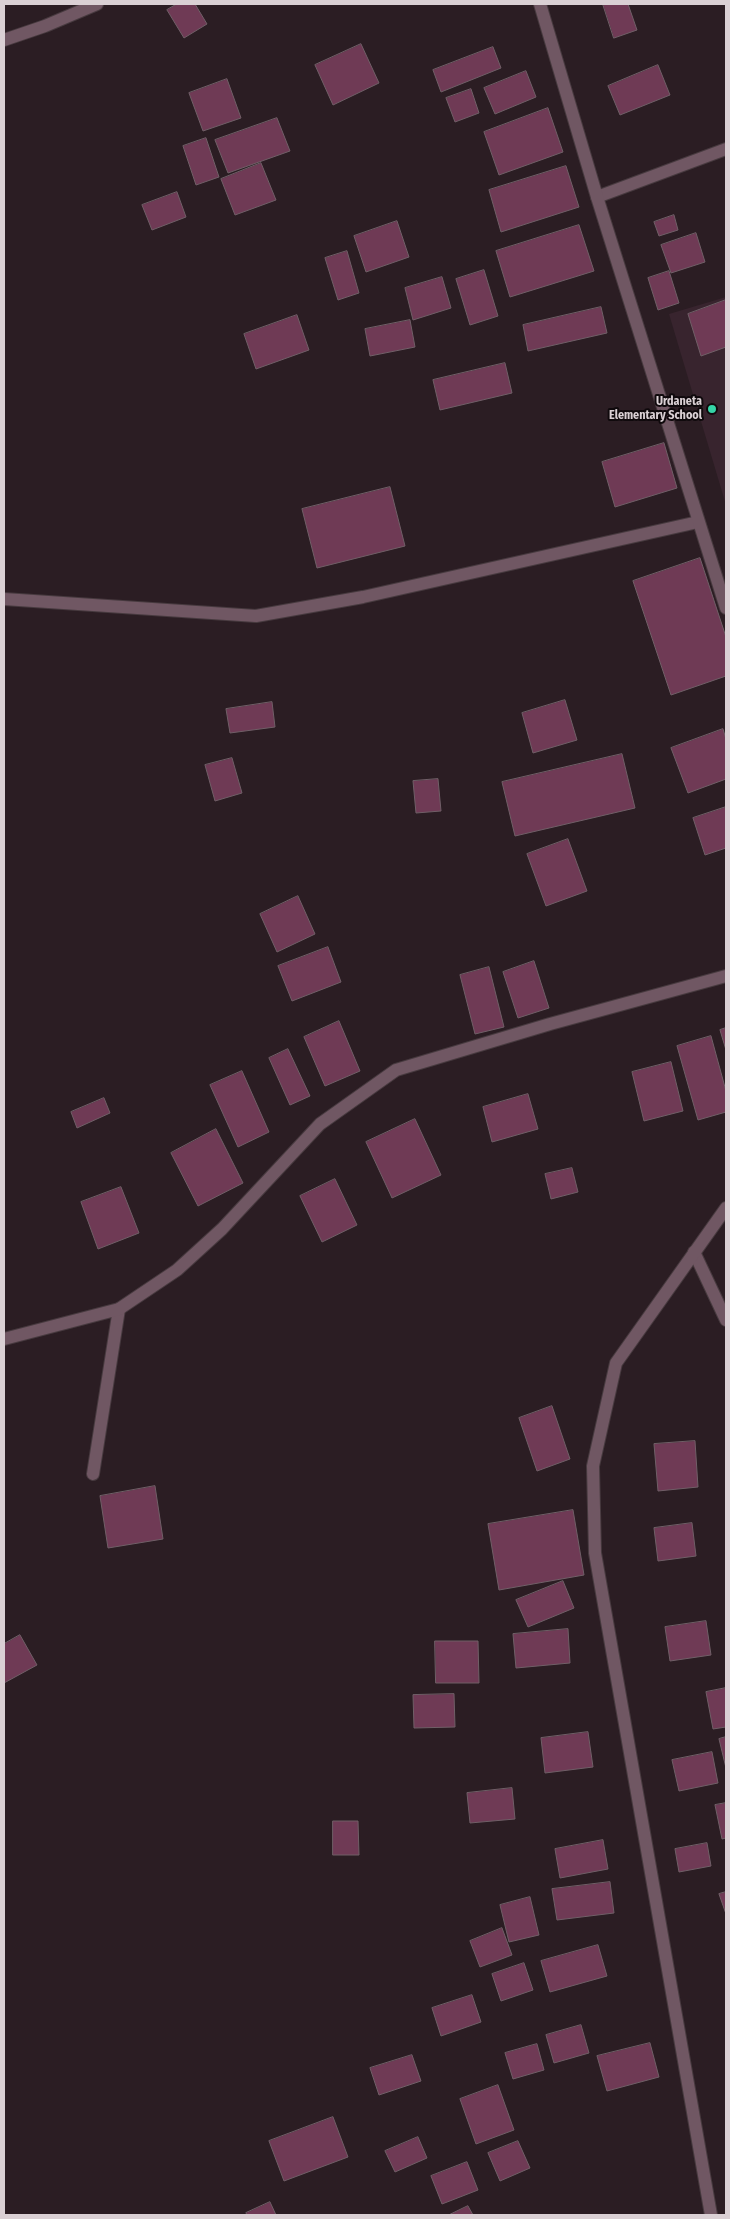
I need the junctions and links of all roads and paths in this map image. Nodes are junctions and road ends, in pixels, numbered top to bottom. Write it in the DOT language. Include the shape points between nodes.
graph roads {
  1 [pos="97,4"];
  2 [pos="540,4"];
  3 [pos="4,40"];
  4 [pos="726,149"];
  5 [pos="597,197"];
  6 [pos="698,522"];
  7 [pos="4,599"];
  8 [pos="726,608"];
  9 [pos="726,976"];
  10 [pos="726,1208"];
  11 [pos="694,1252"];
  12 [pos="119,1309"];
  13 [pos="726,1320"];
  14 [pos="4,1339"];
  15 [pos="93,1474"];
  16 [pos="711,2215"];
  1 -- 3 [label="street"];
  2 -- 5 [label="street"];
  4 -- 5 [label="street"];
  5 -- 6 [label="street"];
  6 -- 7 [label="street" via="363,597 256,616"];
  6 -- 8 [label="street"];
  9 -- 12 [label="street" via="396,1070 320,1124 222,1230 177,1270"];
  10 -- 11 [label="street"];
  11 -- 13 [label="street"];
  11 -- 16 [label="street" via="616,1363 593,1476 595,1553"];
  12 -- 14 [label="street"];
  12 -- 15 [label="street"];
}
